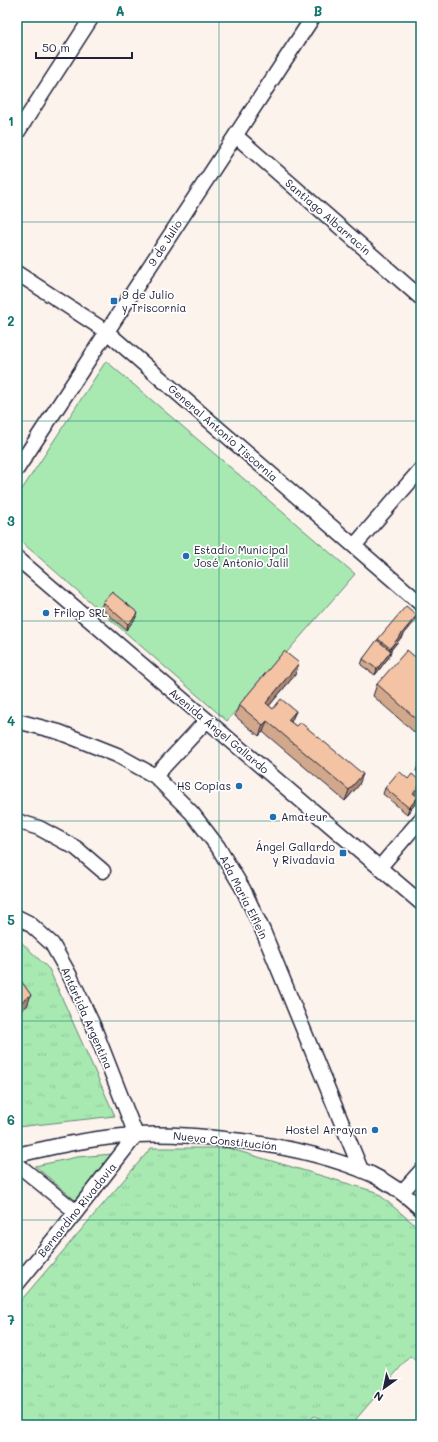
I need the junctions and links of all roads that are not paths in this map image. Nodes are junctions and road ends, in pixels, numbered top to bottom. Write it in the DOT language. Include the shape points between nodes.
graph roads {
  1 [pos="92,17"];
  2 [pos="313,17"];
  3 [pos="17,133"];
  4 [pos="236,136"];
  5 [pos="17,273"];
  6 [pos="421,298"];
  7 [pos="107,332"];
  8 [pos="17,469"];
  9 [pos="421,469"];
  10 [pos="354,546"];
  11 [pos="17,558"];
  12 [pos="421,604"];
  13 [pos="18,720"];
  14 [pos="207,720"];
  15 [pos="155,776"];
  16 [pos="421,819"];
  17 [pos="17,821"];
  18 [pos="380,867"];
  19 [pos="103,871"];
  20 [pos="421,903"];
  21 [pos="17,917"];
  22 [pos="136,1135"];
  23 [pos="17,1155"];
  24 [pos="17,1164"];
  25 [pos="361,1170"];
  26 [pos="421,1170"];
  27 [pos="402,1192"];
  28 [pos="421,1209"];
  29 [pos="76,1212"];
  30 [pos="17,1284"];
  1 -- 3 [label="street"];
  2 -- 4 [label="street, 9 de Julio"];
  4 -- 6 [label="street, Santiago Albarracín"];
  4 -- 7 [label="street, 9 de Julio"];
  5 -- 7 [label="street, General Antonio Tiscornia"];
  7 -- 8 [label="street, 9 de Julio"];
  7 -- 10 [label="street, General Antonio Tiscornia"];
  9 -- 10 [label="street"];
  10 -- 12 [label="street, General Antonio Tiscornia"];
  11 -- 14 [label="street, Avenida Ángel Gallardo"];
  13 -- 15 [label="street, Ada María Elflein" via="60,732 116,755"];
  14 -- 15 [label="street"];
  14 -- 18 [label="street, Avenida Ángel Gallardo"];
  15 -- 25 [label="street, Ada María Elflein" via="192,813 218,848 243,889 263,931"];
  16 -- 18 [label="street"];
  17 -- 19 [label="street" via="39,828 76,848"];
  18 -- 20 [label="street, Avenida Ángel Gallardo"];
  21 -- 22 [label="street, Antártida Argentina" via="29,923 52,944 70,976 93,1025"];
  22 -- 23 [label="street, Nueva Constitución" via="80,1141"];
  22 -- 25 [label="street, Nueva Constitución" via="189,1136 266,1145 314,1154"];
  22 -- 29 [label="street, Bernardino Rivadavia"];
  24 -- 29 [label="street"];
  25 -- 27 [label="street, Nueva Constitución"];
  26 -- 27 [label="street"];
  27 -- 28 [label="street"];
  29 -- 30 [label="street, Bernardino Rivadavia"];
}
